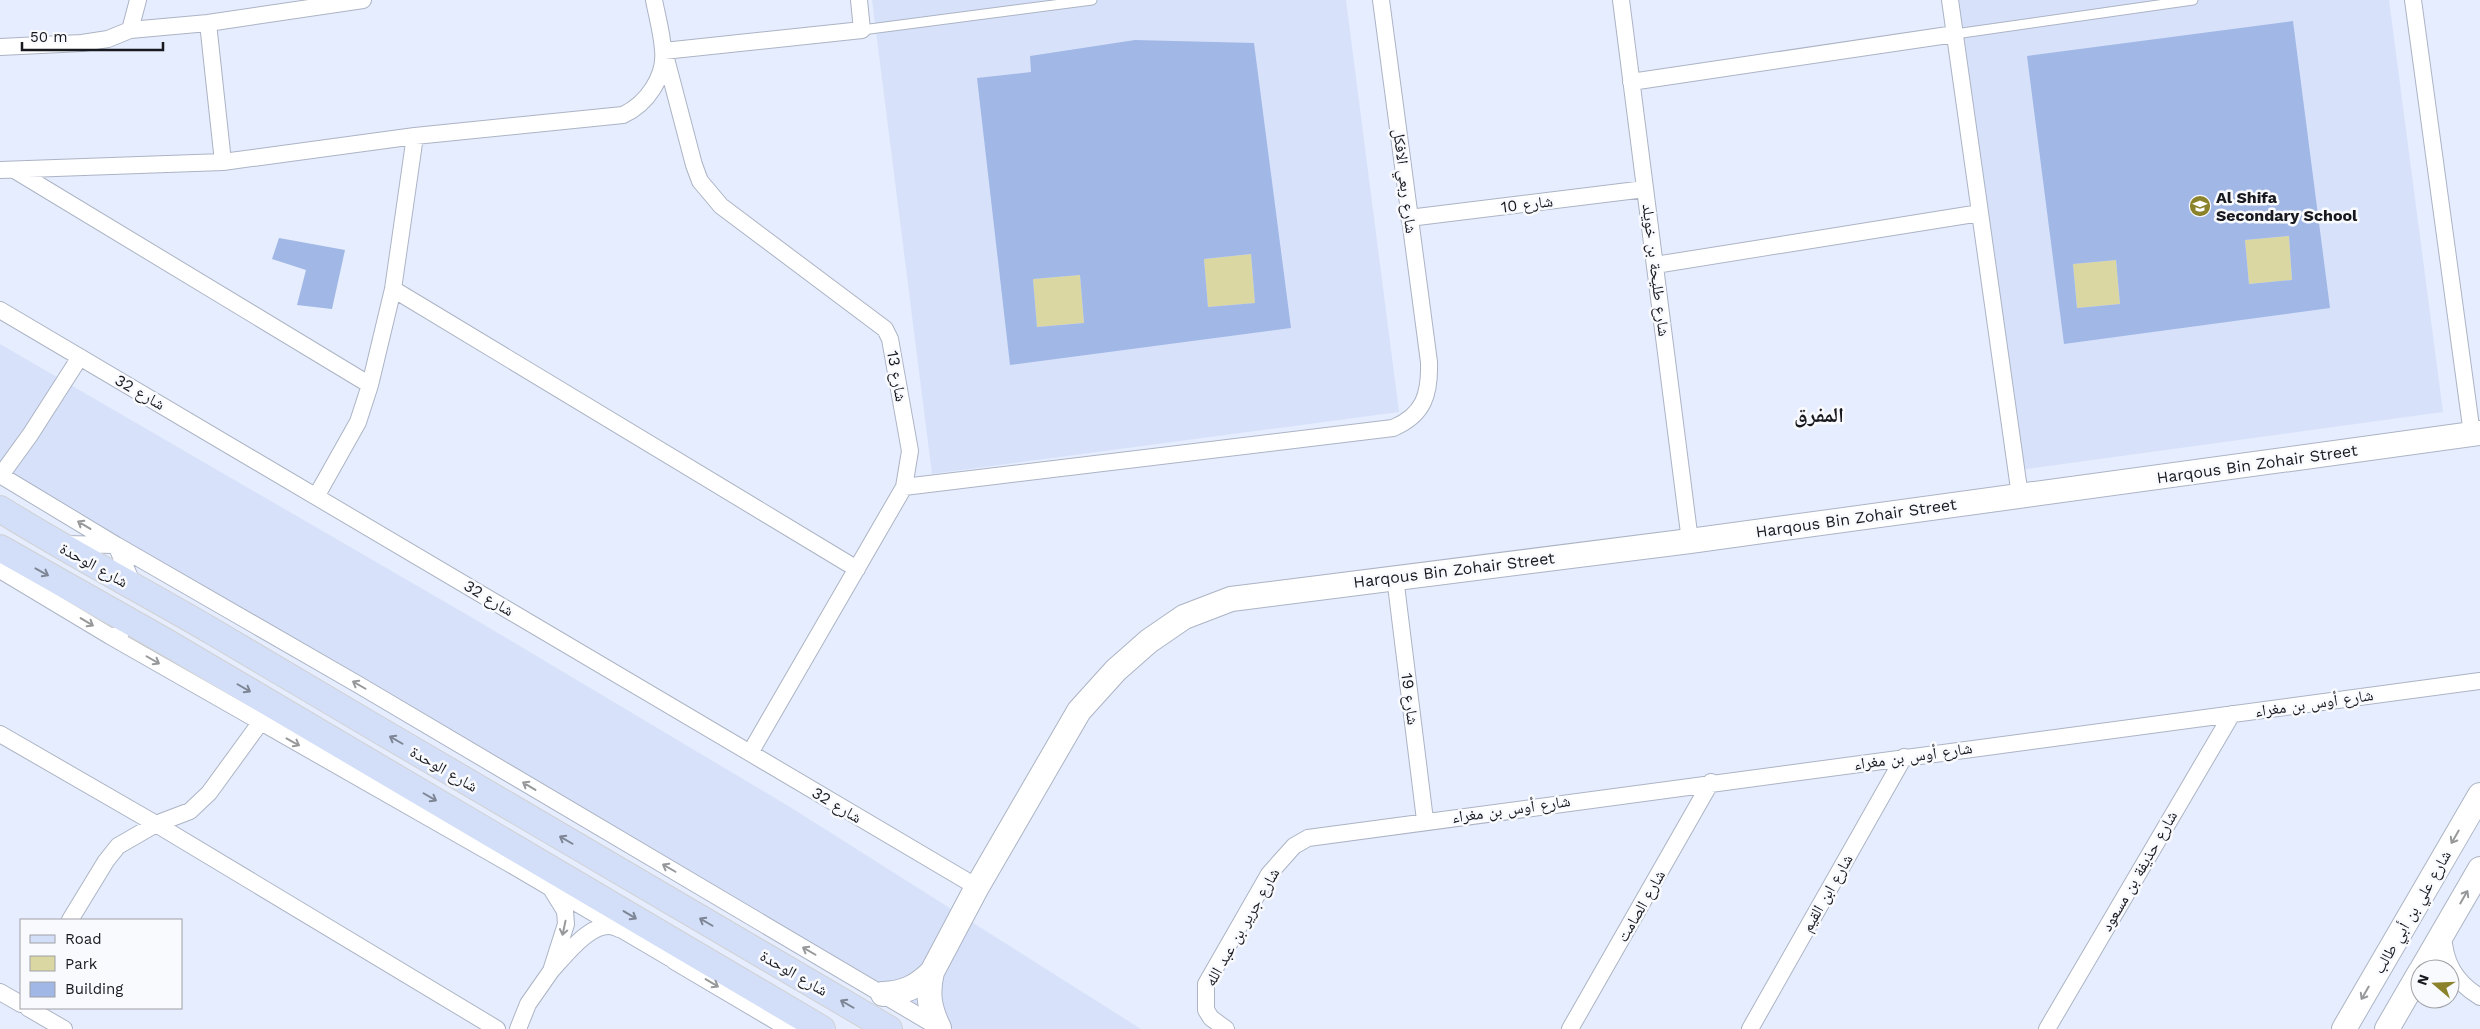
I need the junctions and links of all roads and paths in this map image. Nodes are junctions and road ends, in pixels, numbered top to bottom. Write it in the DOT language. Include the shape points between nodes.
graph roads {
  1 [pos="138,0"];
  2 [pos="363,0"];
  3 [pos="654,0"];
  4 [pos="859,0"];
  5 [pos="1092,0"];
  6 [pos="1381,0"];
  7 [pos="1621,0"];
  8 [pos="1950,0"];
  9 [pos="2193,0"];
  10 [pos="2413,0"];
  11 [pos="208,23"];
  12 [pos="130,30"];
  13 [pos="862,30"];
  14 [pos="1955,34"];
  15 [pos="0,47"];
  16 [pos="664,51"];
  17 [pos="1631,82"];
  18 [pos="415,136"];
  19 [pos="223,162"];
  20 [pos="8,170"];
  21 [pos="1645,189"];
  22 [pos="1980,213"];
  23 [pos="1409,218"];
  24 [pos="1655,265"];
  25 [pos="393,289"];
  26 [pos="0,310"];
  27 [pos="80,358"];
  28 [pos="370,385"];
  29 [pos="2476,434"];
  30 [pos="0,475"];
  31 [pos="904,487"];
  32 [pos="317,495"];
  33 [pos="2020,496"];
  34 [pos="0,509"];
  35 [pos="1690,541"];
  36 [pos="55,544"];
  37 [pos="116,544"];
  38 [pos="0,548"];
  39 [pos="857,569"];
  40 [pos="0,570"];
  41 [pos="1395,577"];
  42 [pos="134,587"];
  43 [pos="212,631"];
  44 [pos="110,636"];
  45 [pos="168,643"];
  46 [pos="2480,681"];
  47 [pos="2232,714"];
  48 [pos="260,723"];
  49 [pos="0,734"];
  50 [pos="750,753"];
  51 [pos="1904,757"];
  52 [pos="1711,782"];
  53 [pos="2480,795"];
  54 [pos="1425,820"];
  55 [pos="156,824"];
  56 [pos="480,826"];
  57 [pos="1345,831"];
  58 [pos="510,864"];
  59 [pos="2480,869"];
  60 [pos="548,884"];
  61 [pos="977,887"];
  62 [pos="71,919"];
  63 [pos="621,930"];
  64 [pos="2443,933"];
  65 [pos="670,958"];
  66 [pos="2428,959"];
  67 [pos="706,961"];
  68 [pos="551,971"];
  69 [pos="932,972"];
  70 [pos="0,992"];
  71 [pos="2460,993"];
  72 [pos="882,994"];
  73 [pos="2477,996"];
  74 [pos="2410,1000"];
  75 [pos="20,1002"];
  76 [pos="30,1009"];
  77 [pos="940,1028"];
  78 [pos="1225,1028"];
  79 [pos="64,1029"];
  80 [pos="497,1029"];
  81 [pos="518,1029"];
  82 [pos="789,1029"];
  83 [pos="822,1029"];
  84 [pos="889,1029"];
  85 [pos="1570,1029"];
  86 [pos="1750,1029"];
  87 [pos="2047,1029"];
  88 [pos="2344,1029"];
  89 [pos="2387,1029"];
  1 -- 12 [label="street"];
  2 -- 11 [label="street"];
  3 -- 16 [label="street, شارع 13"];
  4 -- 13 [label="street"];
  5 -- 13 [label="lane"];
  6 -- 23 [label="street, شارع ربعي الافكل"];
  7 -- 17 [label="street, شارع طليحة بن خويلد"];
  8 -- 14 [label="street"];
  9 -- 14 [label="lane"];
  10 -- 29 [label="street"];
  11 -- 12 [label="street"];
  11 -- 19 [label="street"];
  12 -- 15 [label="street" via="108,40"];
  13 -- 16 [label="street"];
  14 -- 17 [label="street"];
  14 -- 22 [label="street"];
  16 -- 18 [label="street" via="661,70 650,93 641,105 623,115"];
  16 -- 31 [label="street, شارع 13" via="700,181 721,206 884,329 890,339 910,451"];
  17 -- 21 [label="street, شارع طليحة بن خويلد"];
  18 -- 19 [label="street"];
  18 -- 25 [label="street"];
  19 -- 20 [label="street"];
  20 -- 28 [label="street"];
  21 -- 23 [label="street, شارع 10"];
  21 -- 24 [label="street, شارع طليحة بن خويلد"];
  22 -- 24 [label="street"];
  22 -- 33 [label="street"];
  23 -- 31 [label="street, شارع ربعي الافكل" via="1429,362 1428,388 1421,407 1408,422 1393,428"];
  24 -- 35 [label="street, شارع طليحة بن خويلد"];
  25 -- 28 [label="street"];
  25 -- 39 [label="street"];
  26 -- 27 [label="street, شارع 32"];
  27 -- 30 [label="street"];
  27 -- 32 [label="street, شارع 32"];
  28 -- 32 [label="street" via="358,422"];
  29 -- 33 [label="street, Harqous Bin Zohair Street"];
  37 -- 30 [label="street, one-way"];
  31 -- 39 [label="street, شارع 13"];
  32 -- 50 [label="street, شارع 32"];
  33 -- 35 [label="street, Harqous Bin Zohair Street"];
  34 -- 36 [label="main road, شارع الوحدة"];
  35 -- 41 [label="street, Harqous Bin Zohair Street"];
  36 -- 37 [label="street"];
  36 -- 42 [label="main road, شارع الوحدة"];
  37 -- 42 [label="street"];
  72 -- 37 [label="street, one-way"];
  38 -- 45 [label="main road, شارع الوحدة, one-way"];
  39 -- 50 [label="street, شارع 13"];
  40 -- 44 [label="street, one-way"];
  41 -- 54 [label="street, شارع 19"];
  41 -- 61 [label="street, Harqous Bin Zohair Street" via="1231,599 1184,617 1149,641 1116,670 1079,711"];
  42 -- 43 [label="main road, شارع الوحدة"];
  43 -- 45 [label="main road" via="230,652 226,663 215,663"];
  84 -- 43 [label="main road, شارع الوحدة, one-way"];
  44 -- 45 [label="street"];
  44 -- 48 [label="street, one-way"];
  45 -- 56 [label="main road, شارع الوحدة, one-way"];
  46 -- 47 [label="street, شارع أوس بن مغراء"];
  47 -- 51 [label="street, شارع أوس بن مغراء"];
  47 -- 87 [label="street, شارع حذيفة بن مسعود"];
  48 -- 55 [label="street" via="209,793 190,811"];
  48 -- 58 [label="street, one-way"];
  49 -- 55 [label="street"];
  50 -- 61 [label="street, شارع 32"];
  51 -- 52 [label="street, شارع أوس بن مغراء"];
  51 -- 86 [label="street, شارع ابن القيم"];
  52 -- 54 [label="street, شارع أوس بن مغراء"];
  52 -- 85 [label="street, شارع الصامت"];
  53 -- 88 [label="street, شارع علي بن أبي طالب, one-way"];
  54 -- 57 [label="street, شارع أوس بن مغراء"];
  55 -- 62 [label="street" via="118,846"];
  55 -- 80 [label="street"];
  56 -- 58 [label="street"];
  56 -- 67 [label="main road, شارع الوحدة, one-way"];
  57 -- 78 [label="street, شارع جرير بن عبد الله" via="1308,838 1294,846 1269,874 1206,984 1206,1010"];
  58 -- 60 [label="street"];
  64 -- 59 [label="street, one-way"];
  60 -- 63 [label="street"];
  60 -- 68 [label="street, one-way" via="565,910 566,924"];
  61 -- 69 [label="street, Harqous Bin Zohair Street"];
  63 -- 65 [label="street"];
  63 -- 68 [label="street" via="615,926 595,930 580,939"];
  64 -- 66 [label="street"];
  64 -- 73 [label="street" via="2443,947 2454,974"];
  65 -- 67 [label="street"];
  65 -- 82 [label="street, one-way"];
  67 -- 83 [label="main road, شارع الوحدة"];
  68 -- 81 [label="street" via="528,1004"];
  69 -- 72 [label="street" via="910,990"];
  69 -- 77 [label="street" via="929,1001"];
  70 -- 75 [label="street"];
  71 -- 73 [label="street"];
  72 -- 77 [label="street"];
  74 -- 89 [label="street"];
  76 -- 79 [label="street"];
}
